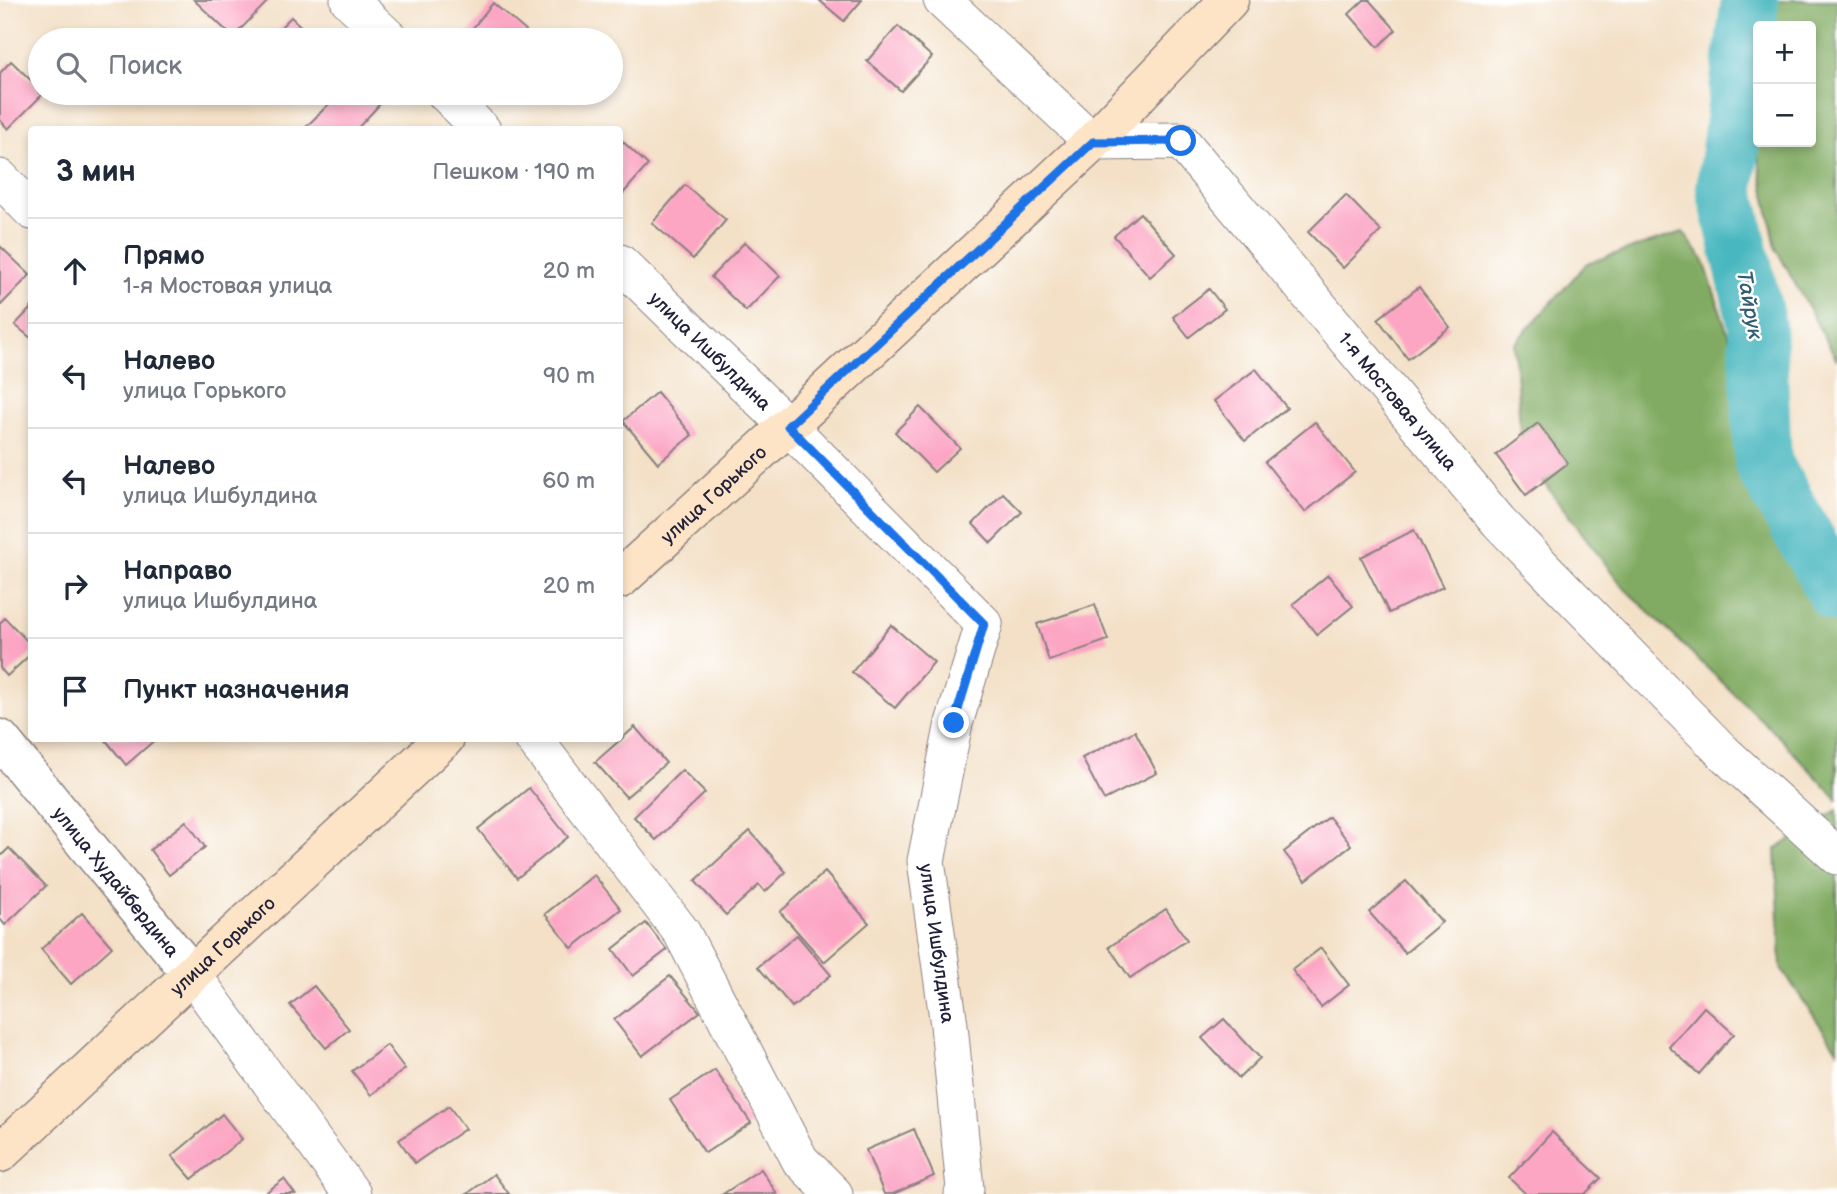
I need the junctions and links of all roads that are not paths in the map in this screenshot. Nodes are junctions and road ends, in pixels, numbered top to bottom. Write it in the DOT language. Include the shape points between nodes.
graph roads {
  1 [pos="349,0"];
  2 [pos="942,0"];
  3 [pos="1229,0"];
  4 [pos="378,28"];
  5 [pos="457,105"];
  6 [pos="478,126"];
  7 [pos="1093,142"];
  8 [pos="0,178"];
  9 [pos="28,207"];
  10 [pos="623,265"];
  11 [pos="788,426"];
  12 [pos="623,576"];
  13 [pos="0,739"];
  14 [pos="441,742"];
  15 [pos="536,742"];
  16 [pos="1837,856"];
  17 [pos="191,973"];
  18 [pos="0,1153"];
  19 [pos="352,1194"];
  20 [pos="834,1194"];
  21 [pos="963,1194"];
  1 -- 4 [label="street"];
  2 -- 7 [label="street"];
  3 -- 7 [label="main road, улица Горького"];
  5 -- 6 [label="street"];
  7 -- 11 [label="main road, улица Горького"];
  7 -- 16 [label="street, 1-я Мостовая улица" via="1181,141 1499,522 1724,753"];
  8 -- 9 [label="street"];
  10 -- 11 [label="street, улица Ишбулдина"];
  11 -- 12 [label="main road, улица Горького"];
  11 -- 21 [label="street, улица Ишбулдина" via="984,624 954,723 926,861 949,1025"];
  13 -- 17 [label="street, улица Худайбердина"];
  14 -- 17 [label="main road, улица Горького"];
  15 -- 20 [label="street" via="682,933 800,1160"];
  17 -- 18 [label="main road, улица Горького"];
  17 -- 19 [label="street, улица Худайбердина"];
}
